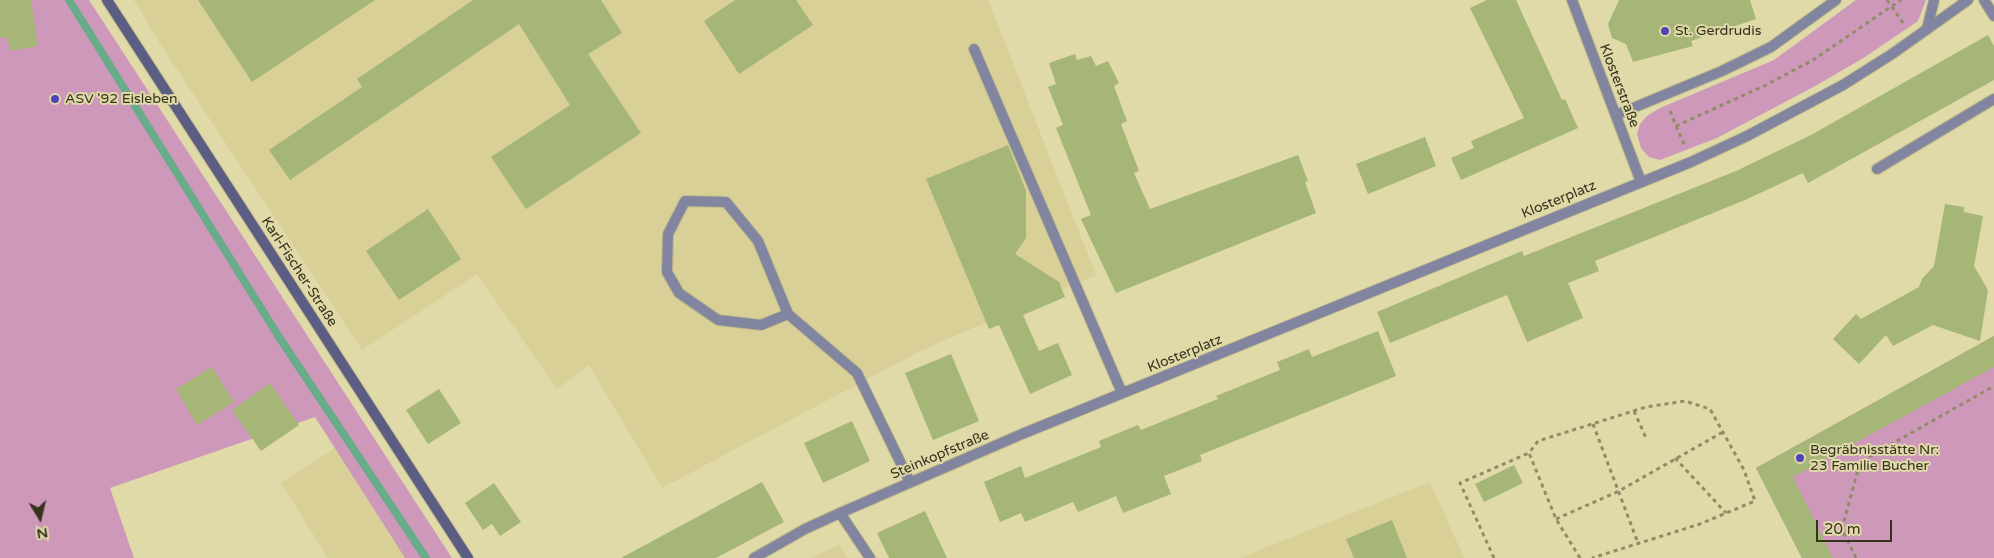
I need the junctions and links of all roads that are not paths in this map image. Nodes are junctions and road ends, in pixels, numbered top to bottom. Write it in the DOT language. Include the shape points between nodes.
graph roads {
  1 [pos="107,0"];
  2 [pos="1572,0"];
  3 [pos="1836,0"];
  4 [pos="1934,0"];
  5 [pos="1968,0"];
  6 [pos="1984,0"];
  7 [pos="1959,3"];
  8 [pos="1994,16"];
  9 [pos="1926,29"];
  10 [pos="974,50"];
  11 [pos="1994,99"];
  12 [pos="1616,115"];
  13 [pos="1877,169"];
  14 [pos="1641,182"];
  15 [pos="788,314"];
  16 [pos="1140,386"];
  17 [pos="1122,393"];
  18 [pos="910,482"];
  19 [pos="840,513"];
  20 [pos="468,558"];
  21 [pos="754,558"];
  22 [pos="870,558"];
  1 -- 20 [label="street, Karl-Fischer-Straße"];
  2 -- 12 [label="street, Klosterstraße"];
  3 -- 12 [label="street" via="1771,47"];
  4 -- 9 [label="street"];
  5 -- 7 [label="street, Klosterplatz"];
  6 -- 8 [label="street"];
  7 -- 9 [label="street, Klosterplatz"];
  9 -- 14 [label="street, Klosterplatz" via="1843,85 1795,112"];
  10 -- 17 [label="street"];
  11 -- 13 [label="street"];
  12 -- 14 [label="street, Klosterstraße"];
  14 -- 16 [label="street, Klosterplatz"];
  15 -- 15 [label="street" via="758,241 726,202 685,201 668,234 667,272 679,293 718,320 761,324"];
  15 -- 18 [label="street" via="856,373"];
  16 -- 17 [label="street, Steinkopfstraße"];
  17 -- 18 [label="street, Steinkopfstraße"];
  18 -- 19 [label="street, Steinkopfstraße"];
  19 -- 21 [label="street, Steinkopfstraße" via="804,529"];
  19 -- 22 [label="street"];
}
